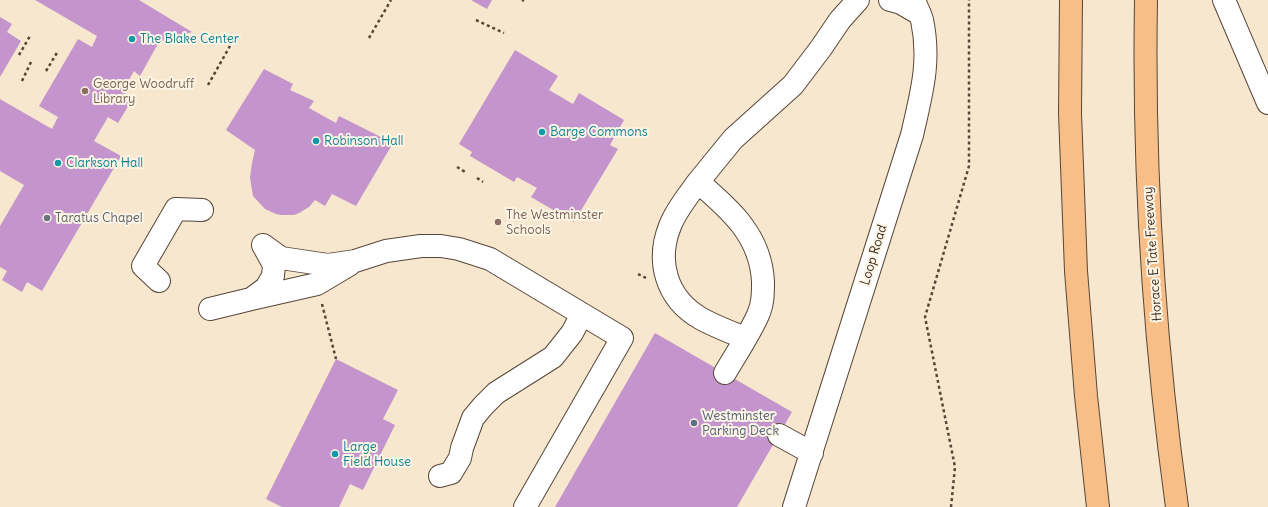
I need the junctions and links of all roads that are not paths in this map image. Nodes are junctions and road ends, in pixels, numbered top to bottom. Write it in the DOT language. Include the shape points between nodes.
graph roads {
  1 [pos="890,0"];
  2 [pos="1071,0"];
  3 [pos="1146,0"];
  4 [pos="1224,0"];
  5 [pos="860,1"];
  6 [pos="917,7"];
  7 [pos="1268,103"];
  8 [pos="698,182"];
  9 [pos="202,210"];
  10 [pos="355,261"];
  11 [pos="159,281"];
  12 [pos="251,299"];
  13 [pos="210,309"];
  14 [pos="582,314"];
  15 [pos="745,338"];
  16 [pos="725,373"];
  17 [pos="779,435"];
  18 [pos="812,452"];
  19 [pos="440,476"];
  20 [pos="525,507"];
  21 [pos="794,507"];
  22 [pos="1098,507"];
  23 [pos="1177,507"];
  1 -- 6 [label="lane"];
  2 -- 22 [label="highway" via="1070,113 1076,271"];
  3 -- 23 [label="highway, Horace E Tate Freeway" via="1148,193 1157,322"];
  4 -- 7 [label="lane"];
  5 -- 8 [label="lane" via="840,20 793,85 733,139"];
  6 -- 18 [label="lane, Loop Road" via="922,18 926,48 925,78 912,135"];
  8 -- 15 [label="lane" via="728,207 743,225 758,256 763,276 764,297"];
  8 -- 15 [label="lane" via="670,225 663,248 664,269 671,290 682,304 699,318"];
  9 -- 11 [label="lane" via="176,209 143,266"];
  10 -- 12 [label="lane" via="317,284"];
  10 -- 12 [label="lane" via="328,265 281,258 263,246 274,265 273,276 266,288"];
  10 -- 14 [label="lane" via="386,251 421,246 459,249 490,259"];
  12 -- 13 [label="lane"];
  14 -- 19 [label="lane" via="572,333 553,357 496,393 483,406 473,418 460,458 451,473"];
  14 -- 20 [label="lane" via="622,338"];
  15 -- 16 [label="lane"];
  17 -- 18 [label="lane"];
  18 -- 21 [label="lane, Loop Road"];
}
